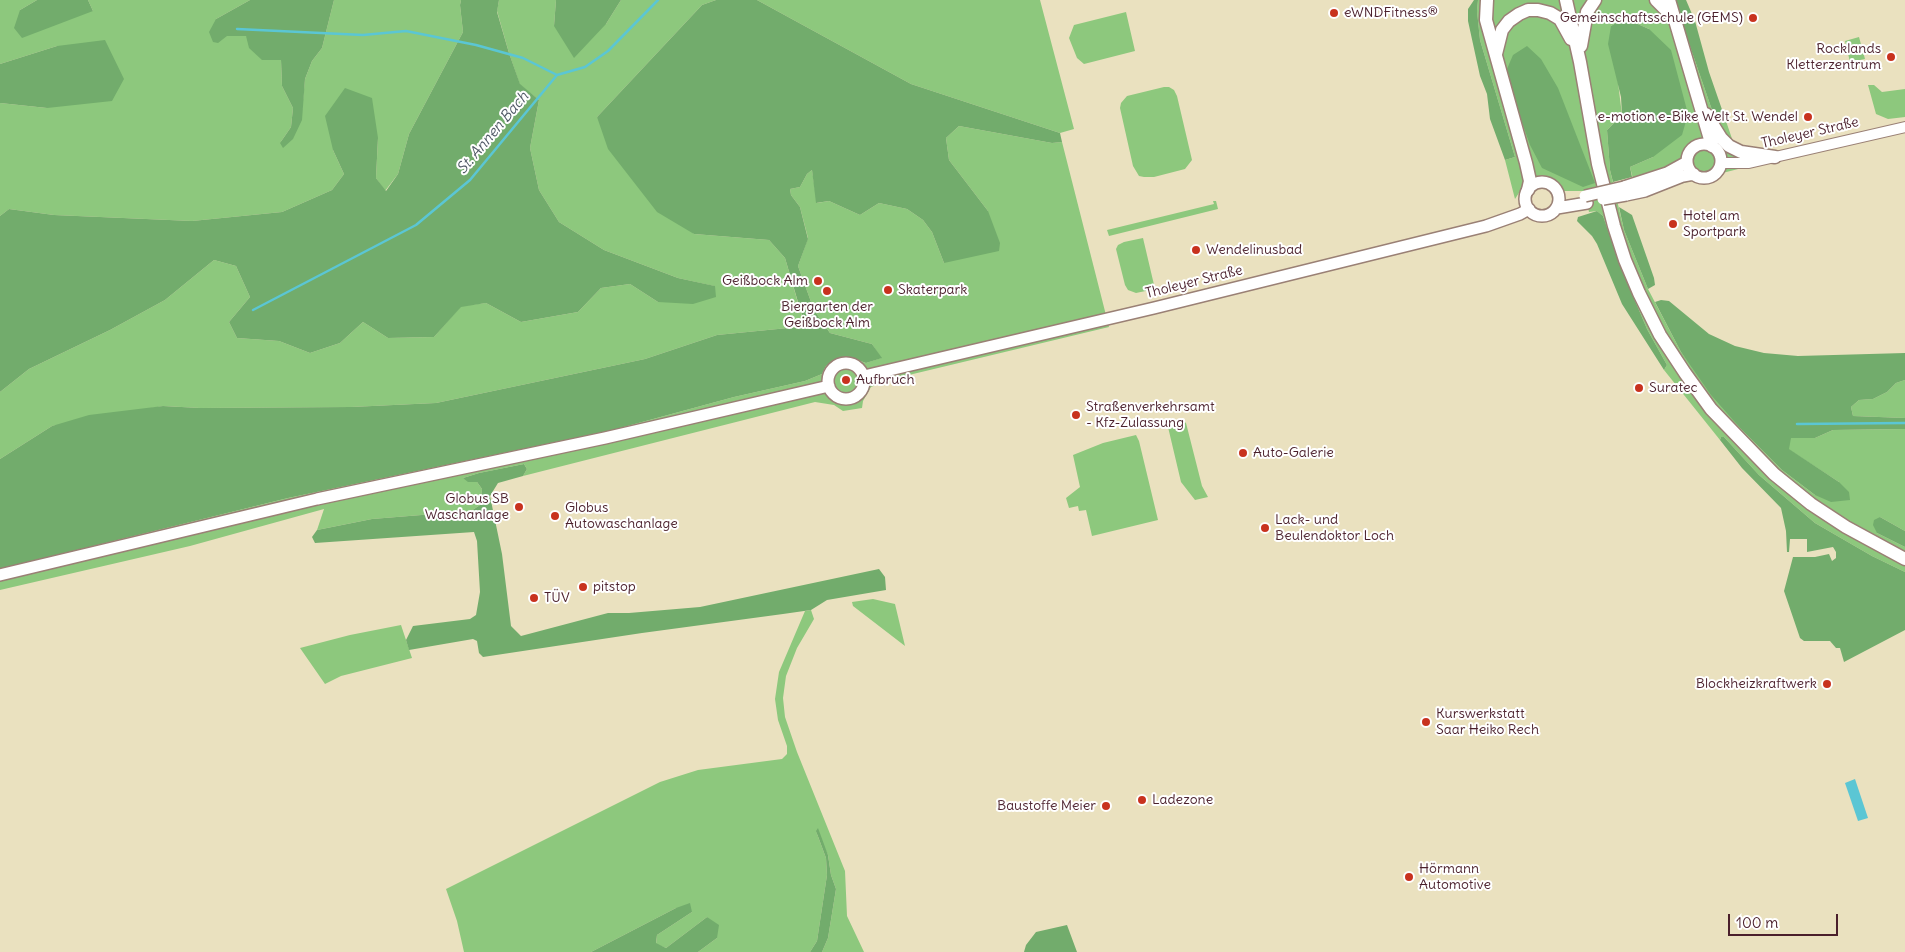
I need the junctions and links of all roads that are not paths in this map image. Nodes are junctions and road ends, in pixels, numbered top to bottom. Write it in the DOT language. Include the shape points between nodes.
graph roads {
  1 [pos="1487,0"];
  2 [pos="1566,0"];
  3 [pos="1595,0"];
  4 [pos="1656,0"];
  5 [pos="1669,0"];
  6 [pos="1674,19"];
  7 [pos="1496,55"];
  8 [pos="1580,59"];
  9 [pos="1700,104"];
  10 [pos="1905,127"];
  11 [pos="1706,145"];
  12 [pos="1775,157"];
  13 [pos="1687,162"];
  14 [pos="1526,163"];
  15 [pos="1721,163"];
  16 [pos="1694,174"];
  17 [pos="1542,183"];
  18 [pos="1528,190"];
  19 [pos="1625,191"];
  20 [pos="1557,192"];
  21 [pos="1586,200"];
  22 [pos="1557,208"];
  23 [pos="1529,209"];
  24 [pos="864,376"];
  25 [pos="829,386"];
  26 [pos="1905,559"];
  27 [pos="0,575"];
  1 -- 7 [label="highway" via="1486,20"];
  2 -- 8 [label="highway"];
  3 -- 8 [label="highway" via="1583,25"];
  4 -- 6 [label="highway"];
  5 -- 6 [label="highway"];
  6 -- 9 [label="highway"];
  7 -- 8 [label="highway" via="1502,30 1509,21 1524,12 1538,10 1560,19"];
  7 -- 14 [label="highway"];
  8 -- 26 [label="highway" via="1598,164 1625,260 1660,335 1684,373 1710,409 1774,474 1846,527"];
  9 -- 11 [label="highway"];
  9 -- 12 [label="highway" via="1721,138 1730,146 1741,152"];
  10 -- 12 [label="main road, Tholeyer Straße"];
  11 -- 13 [label="main road" via="1691,151"];
  11 -- 15 [label="main road" via="1720,153"];
  12 -- 15 [label="main road, Tholeyer Straße" via="1749,163"];
  13 -- 16 [label="main road"];
  13 -- 19 [label="main road"];
  14 -- 17 [label="highway"];
  14 -- 18 [label="highway" via="1530,181"];
  15 -- 16 [label="main road" via="1713,176 1703,178"];
  16 -- 19 [label="main road" via="1645,191"];
  17 -- 18 [label="main road"];
  17 -- 20 [label="main road" via="1551,185"];
  18 -- 23 [label="main road"];
  19 -- 21 [label="main road, bridge"];
  20 -- 21 [label="main road" via="1561,196"];
  20 -- 22 [label="main road"];
  21 -- 22 [label="main road"];
  22 -- 23 [label="main road" via="1543,216"];
  23 -- 24 [label="main road, Tholeyer Straße" via="1486,226"];
  24 -- 25 [label="main road" via="864,387 852,398 838,397"];
  24 -- 25 [label="main road" via="854,365 839,364 831,371"];
  25 -- 27 [label="main road" via="605,438 316,499"];
}
